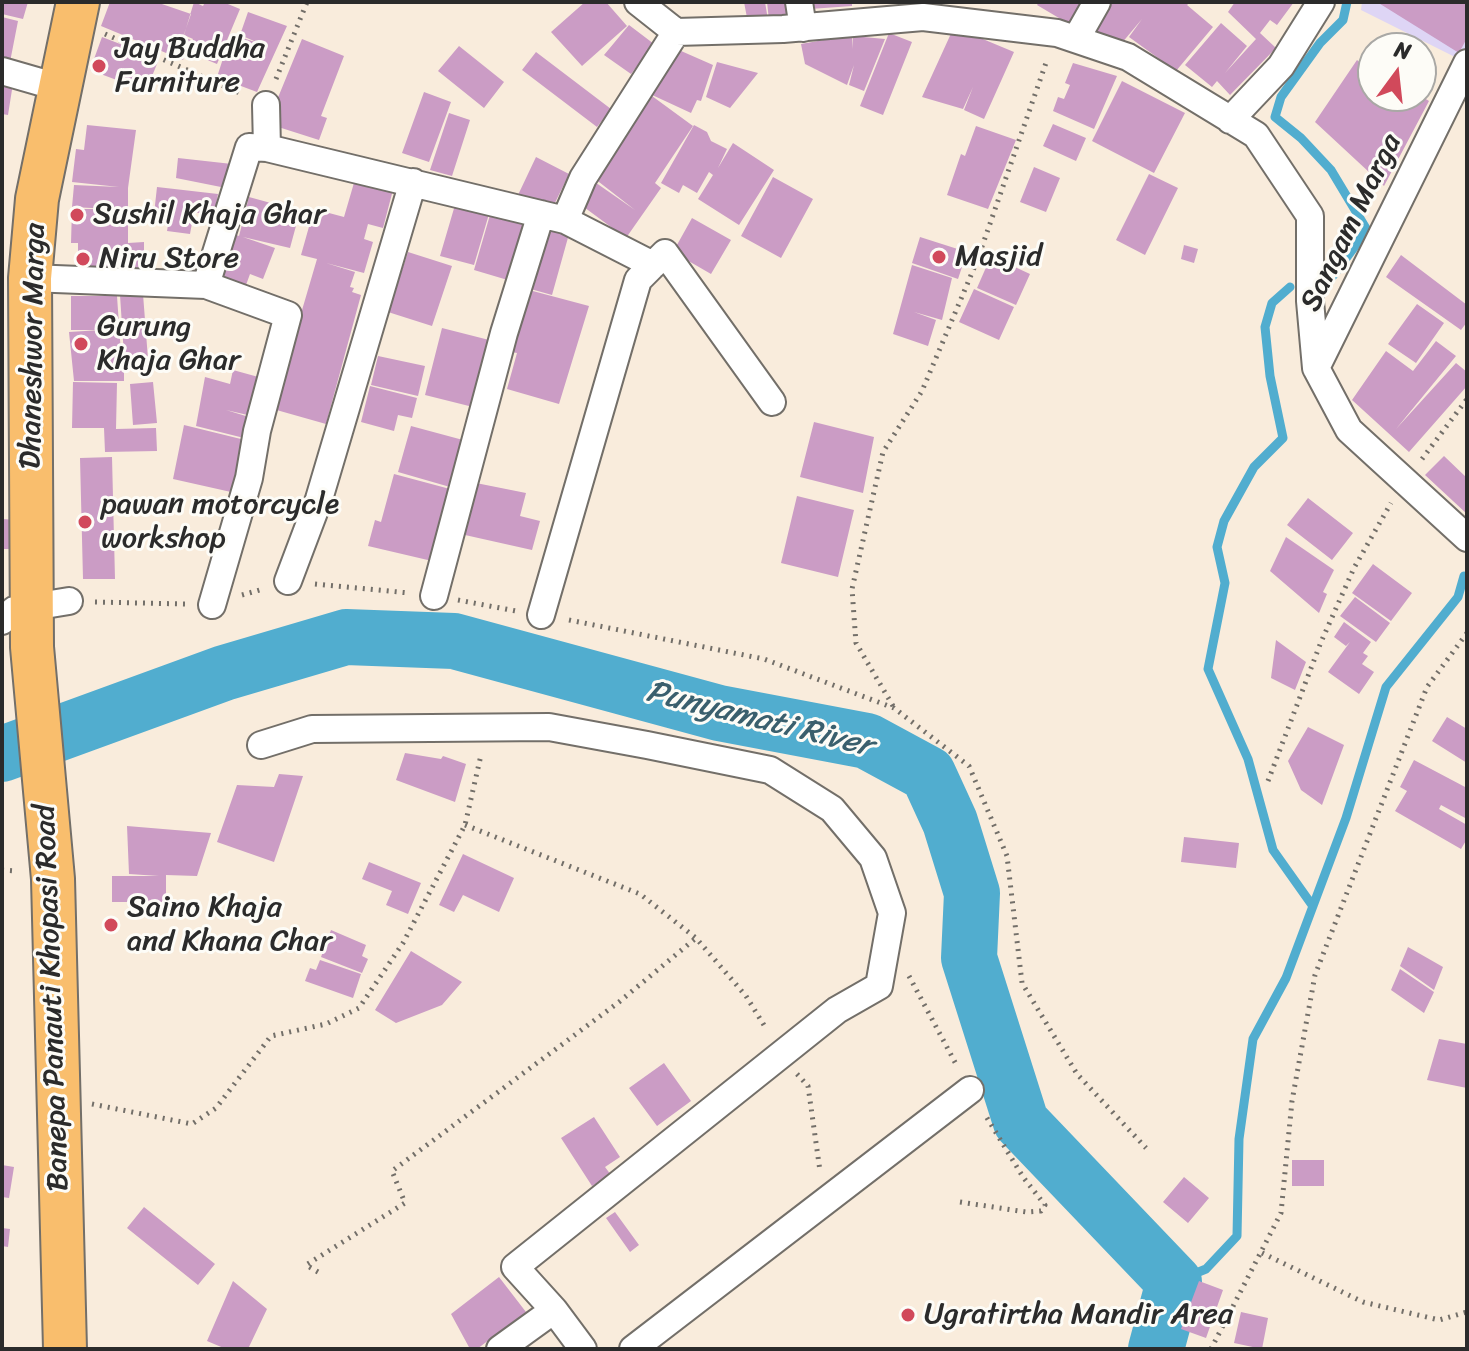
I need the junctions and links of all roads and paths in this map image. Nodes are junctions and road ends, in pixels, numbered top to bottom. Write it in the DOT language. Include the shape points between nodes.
graph roads {
  1 [pos="307,2"];
  2 [pos="638,2"];
  3 [pos="1097,2"];
  4 [pos="1321,2"];
  5 [pos="902,11"];
  6 [pos="76,12"];
  7 [pos="801,15"];
  8 [pos="676,32"];
  9 [pos="1066,36"];
  10 [pos="1467,63"];
  11 [pos="2,71"];
  12 [pos="61,88"];
  13 [pos="266,105"];
  14 [pos="1230,120"];
  15 [pos="267,148"];
  16 [pos="413,182"];
  17 [pos="553,217"];
  18 [pos="653,265"];
  19 [pos="30,278"];
  20 [pos="206,285"];
  21 [pos="1316,368"];
  22 [pos="1467,399"];
  23 [pos="772,402"];
  24 [pos="1404,481"];
  25 [pos="1467,538"];
  26 [pos="288,581"];
  27 [pos="434,596"];
  28 [pos="212,605"];
  29 [pos="541,615"];
  30 [pos="34,619"];
  31 [pos="1467,633"];
  32 [pos="894,708"];
  33 [pos="487,730"];
  34 [pos="261,745"];
  35 [pos="1268,781"];
  36 [pos="465,825"];
  37 [pos="696,938"];
  38 [pos="781,1054"];
  39 [pos="970,1090"];
  40 [pos="56,1096"];
  41 [pos="825,1203"];
  42 [pos="1262,1253"];
  43 [pos="318,1272"];
  44 [pos="554,1310"];
  45 [pos="1467,1312"];
  46 [pos="65,1349"];
  47 [pos="500,1349"];
  48 [pos="583,1349"];
  49 [pos="633,1349"];
  50 [pos="1211,1349"];
  1 -- 13 [label="path"];
  2 -- 8 [label="street"];
  3 -- 9 [label="street"];
  4 -- 14 [label="street" via="1281,66"];
  5 -- 7 [label="street"];
  5 -- 9 [label="street"];
  6 -- 12 [label="main road, Dhaneshwor Marga"];
  6 -- 13 [label="path"];
  7 -- 8 [label="street"];
  8 -- 17 [label="street"];
  9 -- 14 [label="street" via="1128,57"];
  9 -- 32 [label="path" via="922,391 883,452 852,589 856,643"];
  10 -- 21 [label="street, Sangam Marga"];
  11 -- 12 [label="street"];
  12 -- 19 [label="main road, Dhaneshwor Marga" via="37,199"];
  13 -- 15 [label="street"];
  14 -- 21 [label="street" via="1256,135 1310,216"];
  15 -- 16 [label="street"];
  15 -- 20 [label="street" via="249,147"];
  16 -- 17 [label="street"];
  16 -- 26 [label="street" via="319,499"];
  17 -- 18 [label="street"];
  17 -- 27 [label="street" via="504,333"];
  18 -- 23 [label="street" via="665,253"];
  18 -- 29 [label="street" via="638,280"];
  19 -- 20 [label="street"];
  19 -- 30 [label="main road, Dhaneshwor Marga"];
  20 -- 28 [label="street" via="288,315"];
  21 -- 24 [label="street" via="1349,430"];
  22 -- 24 [label="path"];
  24 -- 25 [label="street"];
  24 -- 35 [label="path" via="1354,568"];
  30 -- 40 [label="main road, Banepa Panauti Khopasi Road" via="53,879"];
  31 -- 42 [label="path" via="1427,687 1315,975 1292,1101 1281,1213"];
  33 -- 34 [label="street" via="312,729"];
  33 -- 36 [label="path"];
  33 -- 38 [label="street" via="549,727 770,770 832,809 873,858 892,913 890,940 879,986 837,1010"];
  36 -- 37 [label="path" via="640,894"];
  36 -- 40 [label="path" via="403,943 359,1008 326,1024 271,1036 216,1108 192,1124"];
  37 -- 38 [label="path" via="746,996"];
  37 -- 43 [label="path" via="392,1171 405,1203 306,1265"];
  38 -- 41 [label="path" via="808,1086"];
  38 -- 44 [label="street" via="515,1267"];
  39 -- 41 [label="street"];
  40 -- 46 [label="main road, Banepa Panauti Khopasi Road"];
  41 -- 49 [label="street"];
  42 -- 45 [label="path" via="1363,1302 1439,1320"];
  42 -- 50 [label="path"];
  44 -- 47 [label="street"];
  44 -- 48 [label="street"];
}
